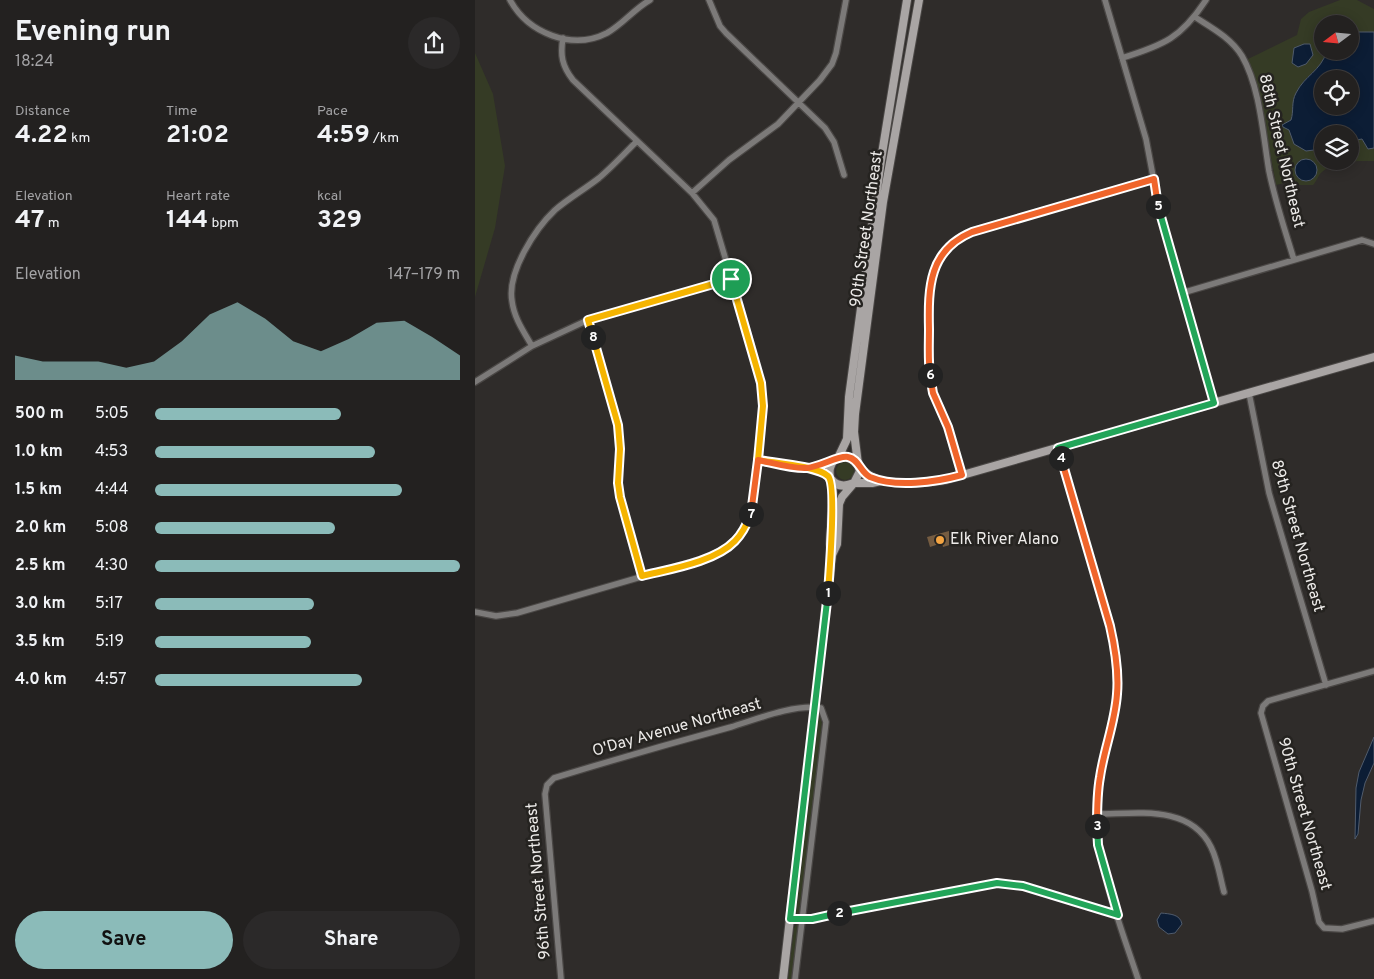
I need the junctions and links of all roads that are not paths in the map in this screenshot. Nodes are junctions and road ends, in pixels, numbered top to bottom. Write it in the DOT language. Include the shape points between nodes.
graph roads {
  1 [pos="510,0"];
  2 [pos="650,0"];
  3 [pos="709,0"];
  4 [pos="846,0"];
  5 [pos="907,0"];
  6 [pos="919,0"];
  7 [pos="1105,0"];
  8 [pos="1206,0"];
  9 [pos="1195,17"];
  10 [pos="563,38"];
  11 [pos="1122,58"];
  12 [pos="800,103"];
  13 [pos="637,141"];
  14 [pos="844,175"];
  15 [pos="1154,179"];
  16 [pos="692,193"];
  17 [pos="1374,244"];
  18 [pos="1294,260"];
  19 [pos="731,279"];
  20 [pos="1182,293"];
  21 [pos="588,320"];
  22 [pos="532,346"];
  23 [pos="1374,357"];
  24 [pos="475,382"];
  25 [pos="1249,393"];
  26 [pos="1214,403"];
  27 [pos="1058,448"];
  28 [pos="838,458"];
  29 [pos="758,460"];
  30 [pos="858,465"];
  31 [pos="807,468"];
  32 [pos="962,475"];
  33 [pos="831,479"];
  34 [pos="883,481"];
  35 [pos="854,483"];
  36 [pos="832,555"];
  37 [pos="642,576"];
  38 [pos="475,612"];
  39 [pos="1374,671"];
  40 [pos="1326,685"];
  41 [pos="814,707"];
  42 [pos="549,782"];
  43 [pos="1097,814"];
  44 [pos="1224,892"];
  45 [pos="1118,915"];
  46 [pos="790,919"];
  47 [pos="802,919"];
  48 [pos="1374,921"];
  49 [pos="561,979"];
  50 [pos="783,979"];
  51 [pos="795,979"];
  52 [pos="1138,979"];
  1 -- 10 [label="street" via="529,25"];
  2 -- 10 [label="street" via="606,34 584,39"];
  3 -- 12 [label="street" via="719,26"];
  4 -- 12 [label="street" via="832,64"];
  5 -- 28 [label="main road, 90th Street Northeast" via="881,160 849,397 847,439"];
  6 -- 30 [label="main road, 90th Street Northeast" via="883,202 855,414"];
  7 -- 11 [label="street"];
  8 -- 9 [label="street"];
  9 -- 11 [label="street" via="1181,32 1159,46"];
  9 -- 18 [label="street, 88th Street Northeast" via="1229,41 1246,66 1261,118 1275,197"];
  10 -- 13 [label="street" via="561,54 567,73"];
  11 -- 15 [label="street"];
  12 -- 14 [label="street" via="830,136"];
  12 -- 16 [label="street"];
  13 -- 16 [label="street"];
  13 -- 22 [label="street" via="599,178 557,209 541,226 517,265 511,291 513,309"];
  15 -- 20 [label="street"];
  15 -- 32 [label="street" via="972,232 953,243 940,258 930,281 929,368 933,393 948,427"];
  16 -- 19 [label="street" via="712,215"];
  17 -- 18 [label="street" via="1362,240"];
  18 -- 20 [label="street"];
  19 -- 21 [label="street"];
  19 -- 29 [label="street" via="761,383 763,406"];
  20 -- 26 [label="street"];
  21 -- 22 [label="street"];
  21 -- 37 [label="street" via="618,425 620,497"];
  22 -- 24 [label="street"];
  23 -- 25 [label="main road"];
  25 -- 26 [label="main road"];
  25 -- 40 [label="street, 89th Street Northeast" via="1265,480"];
  26 -- 27 [label="main road"];
  27 -- 32 [label="main road"];
  27 -- 43 [label="street" via="1116,654 1116,700 1100,775"];
  28 -- 30 [label="main road" via="850,457"];
  28 -- 31 [label="street"];
  28 -- 33 [label="main road" via="831,465"];
  29 -- 31 [label="street"];
  29 -- 37 [label="street" via="751,514 736,540 721,552 706,558"];
  30 -- 34 [label="main road" via="867,475"];
  30 -- 35 [label="main road" via="859,476"];
  31 -- 33 [label="street" via="827,474"];
  32 -- 34 [label="main road" via="925,482"];
  33 -- 35 [label="main road" via="843,486"];
  33 -- 36 [label="main road"];
  34 -- 35 [label="main road"];
  35 -- 36 [label="main road" via="839,504 837,544"];
  36 -- 41 [label="main road"];
  37 -- 38 [label="street" via="506,615"];
  39 -- 40 [label="street"];
  40 -- 48 [label="street, 90th Street Northeast" via="1269,701 1263,706 1261,717 1313,891 1319,922 1324,928 1342,928"];
  41 -- 42 [label="street, O'Day Avenue Northeast" via="703,734"];
  41 -- 46 [label="main road"];
  41 -- 47 [label="street" via="821,708 826,722"];
  42 -- 49 [label="street, 96th Street Northeast" via="545,794"];
  43 -- 44 [label="street" via="1169,814 1184,820 1207,839"];
  43 -- 45 [label="street" via="1098,845"];
  45 -- 47 [label="street" via="1023,886 997,883"];
  45 -- 52 [label="street"];
  46 -- 47 [label="street"];
  46 -- 50 [label="main road"];
  47 -- 51 [label="street"];
}
